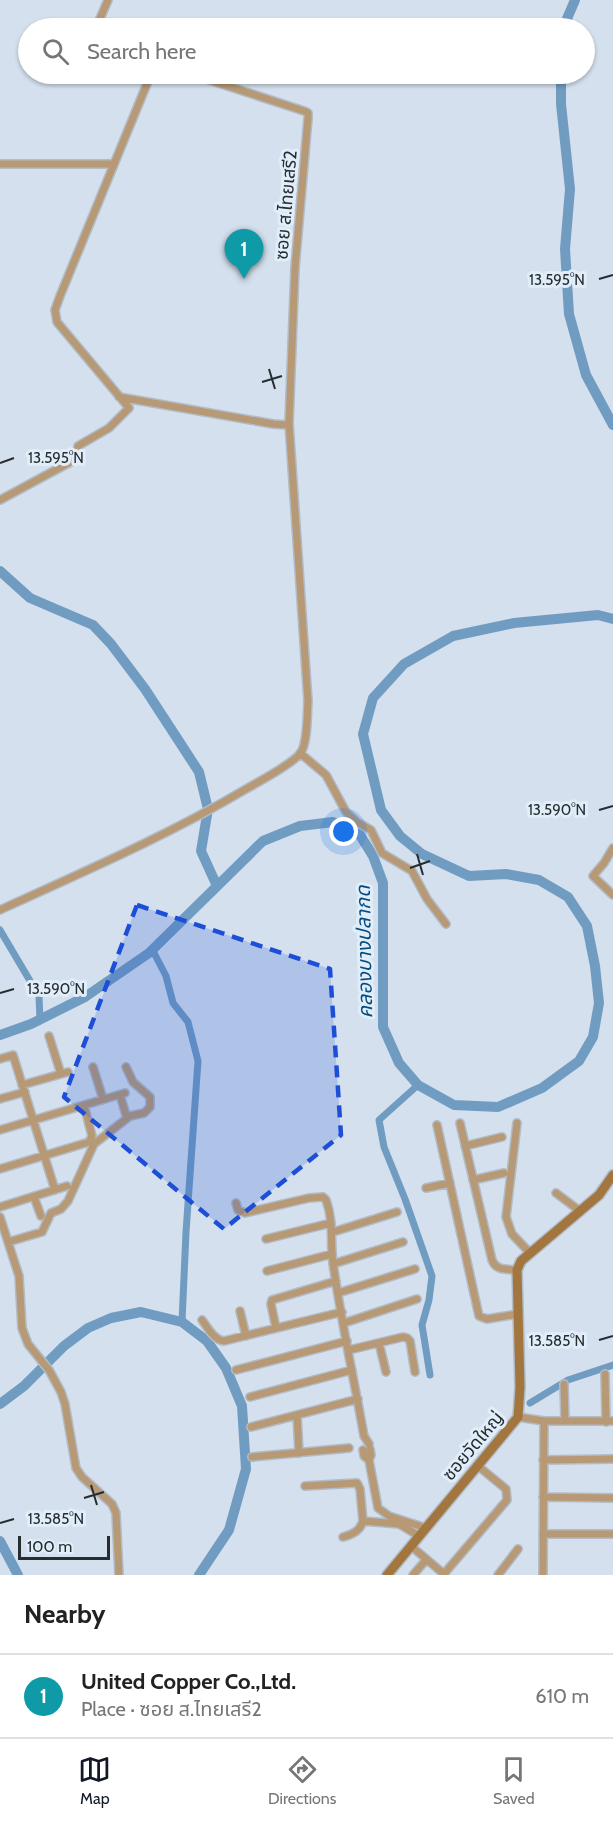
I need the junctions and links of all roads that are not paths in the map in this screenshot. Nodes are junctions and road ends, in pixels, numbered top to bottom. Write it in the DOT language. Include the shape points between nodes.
graph roads {
  1 [pos="108,0"];
  2 [pos="100,18"];
  3 [pos="147,84"];
  4 [pos="221,84"];
  5 [pos="0,164"];
  6 [pos="113,164"];
  7 [pos="119,397"];
  8 [pos="289,423"];
  9 [pos="0,500"];
  10 [pos="300,753"];
  11 [pos="613,848"];
  12 [pos="613,895"];
  13 [pos="0,910"];
  14 [pos="446,924"];
  15 [pos="50,1036"];
  16 [pos="0,1059"];
  17 [pos="93,1067"];
  18 [pos="126,1067"];
  19 [pos="24,1088"];
  20 [pos="0,1099"];
  21 [pos="103,1099"];
  22 [pos="84,1105"];
  23 [pos="126,1115"];
  24 [pos="33,1120"];
  25 [pos="460,1123"];
  26 [pos="517,1123"];
  27 [pos="437,1125"];
  28 [pos="0,1130"];
  29 [pos="502,1137"];
  30 [pos="465,1146"];
  31 [pos="44,1156"];
  32 [pos="0,1169"];
  33 [pos="504,1173"];
  34 [pos="613,1175"];
  35 [pos="473,1179"];
  36 [pos="450,1184"];
  37 [pos="67,1186"];
  38 [pos="426,1188"];
  39 [pos="55,1190"];
  40 [pos="556,1193"];
  41 [pos="34,1197"];
  42 [pos="236,1203"];
  43 [pos="0,1207"];
  44 [pos="580,1211"];
  45 [pos="397,1212"];
  46 [pos="41,1216"];
  47 [pos="0,1217"];
  48 [pos="331,1223"];
  49 [pos="333,1232"];
  50 [pos="266,1239"];
  51 [pos="8,1242"];
  52 [pos="403,1242"];
  53 [pos="530,1252"];
  54 [pos="332,1254"];
  55 [pos="333,1264"];
  56 [pos="415,1269"];
  57 [pos="517,1270"];
  58 [pos="267,1271"];
  59 [pos="336,1281"];
  60 [pos="338,1293"];
  61 [pos="417,1299"];
  62 [pos="240,1311"];
  63 [pos="342,1312"];
  64 [pos="518,1314"];
  65 [pos="202,1320"];
  66 [pos="344,1323"];
  67 [pos="276,1328"];
  68 [pos="246,1335"];
  69 [pos="347,1341"];
  70 [pos="379,1343"];
  71 [pos="349,1350"];
  72 [pos="237,1370"];
  73 [pos="352,1370"];
  74 [pos="386,1372"];
  75 [pos="415,1372"];
  76 [pos="605,1374"];
  77 [pos="564,1384"];
  78 [pos="249,1396"];
  79 [pos="358,1399"];
  80 [pos="297,1415"];
  81 [pos="518,1417"];
  82 [pos="565,1421"];
  83 [pos="544,1422"];
  84 [pos="609,1422"];
  85 [pos="251,1427"];
  86 [pos="349,1448"];
  87 [pos="298,1453"];
  88 [pos="252,1457"];
  89 [pos="613,1459"];
  90 [pos="543,1461"];
  91 [pos="478,1466"];
  92 [pos="305,1486"];
  93 [pos="543,1497"];
  94 [pos="613,1498"];
  95 [pos="363,1521"];
  96 [pos="426,1528"];
  97 [pos="543,1534"];
  98 [pos="613,1534"];
  99 [pos="419,1536"];
  100 [pos="343,1537"];
  101 [pos="411,1546"];
  102 [pos="518,1549"];
  103 [pos="426,1560"];
  104 [pos="119,1575"];
  105 [pos="387,1575"];
  106 [pos="413,1575"];
  107 [pos="444,1575"];
  108 [pos="498,1575"];
  109 [pos="543,1575"];
  1 -- 2 [label="street"];
  3 -- 6 [label="street"];
  4 -- 8 [label="street, ซอย ส.ไทยเสรี2" via="308,113 295,268"];
  5 -- 6 [label="street"];
  6 -- 7 [label="street" via="55,315"];
  7 -- 8 [label="street" via="262,422"];
  7 -- 9 [label="street" via="129,408 109,428 78,446 76,459"];
  8 -- 10 [label="street" via="308,701 304,747"];
  10 -- 13 [label="street" via="216,807"];
  10 -- 14 [label="street" via="326,775 346,812 371,830 382,853 412,871"];
  11 -- 12 [label="street" via="593,876"];
  15 -- 19 [label="street" via="64,1073"];
  16 -- 19 [label="street" via="13,1055"];
  17 -- 21 [label="street"];
  18 -- 51 [label="street" via="133,1082 150,1097 150,1107 144,1113 130,1116 94,1144 68,1201 51,1213 42,1232"];
  19 -- 20 [label="street"];
  19 -- 24 [label="street"];
  21 -- 22 [label="street"];
  21 -- 23 [label="street" via="123,1094"];
  22 -- 24 [label="street"];
  22 -- 31 [label="street" via="92,1139"];
  24 -- 28 [label="street"];
  24 -- 31 [label="street"];
  25 -- 30 [label="street"];
  26 -- 53 [label="street" via="506,1217 512,1234"];
  27 -- 36 [label="street"];
  29 -- 30 [label="street"];
  30 -- 35 [label="street"];
  31 -- 32 [label="street"];
  31 -- 39 [label="street"];
  33 -- 35 [label="street"];
  34 -- 44 [label="street"];
  35 -- 57 [label="street" via="494,1266"];
  36 -- 38 [label="street"];
  36 -- 64 [label="street" via="479,1316 487,1319"];
  37 -- 39 [label="street"];
  39 -- 41 [label="street"];
  40 -- 44 [label="street"];
  41 -- 43 [label="street"];
  41 -- 46 [label="street"];
  42 -- 48 [label="street" via="238,1210 245,1213 323,1197"];
  44 -- 53 [label="street"];
  45 -- 49 [label="street"];
  47 -- 51 [label="street"];
  48 -- 49 [label="street"];
  48 -- 50 [label="street"];
  49 -- 54 [label="street"];
  51 -- 104 [label="street" via="19,1276 22,1328 65,1404 77,1471 116,1513"];
  52 -- 55 [label="street"];
  53 -- 57 [label="street"];
  54 -- 55 [label="street"];
  54 -- 58 [label="street"];
  55 -- 59 [label="street"];
  56 -- 60 [label="street"];
  57 -- 64 [label="street, ซอยวัดใหญ่"];
  59 -- 60 [label="street"];
  59 -- 67 [label="street" via="272,1300"];
  60 -- 63 [label="street"];
  61 -- 66 [label="street"];
  62 -- 68 [label="street"];
  63 -- 66 [label="street"];
  63 -- 67 [label="street"];
  64 -- 81 [label="street, ซอยวัดใหญ่"];
  65 -- 68 [label="street" via="219,1341"];
  66 -- 69 [label="street"];
  67 -- 68 [label="street"];
  69 -- 71 [label="street"];
  69 -- 72 [label="street"];
  70 -- 71 [label="street"];
  70 -- 74 [label="street"];
  70 -- 75 [label="street" via="407,1338"];
  71 -- 73 [label="street"];
  73 -- 78 [label="street"];
  73 -- 79 [label="street"];
  76 -- 84 [label="street"];
  77 -- 82 [label="street"];
  79 -- 80 [label="street"];
  79 -- 96 [label="street" via="364,1456 369,1460 375,1501 382,1512"];
  80 -- 85 [label="street"];
  80 -- 87 [label="street"];
  81 -- 83 [label="street"];
  81 -- 91 [label="street, ซอยวัดใหญ่"];
  82 -- 83 [label="street"];
  82 -- 84 [label="street"];
  83 -- 90 [label="street"];
  86 -- 87 [label="street"];
  87 -- 88 [label="street"];
  89 -- 90 [label="street"];
  90 -- 93 [label="street"];
  91 -- 96 [label="street, ซอยวัดใหญ่"];
  91 -- 107 [label="street" via="506,1489 507,1500"];
  92 -- 95 [label="street" via="354,1482 360,1490"];
  93 -- 94 [label="street"];
  93 -- 97 [label="street"];
  95 -- 99 [label="street" via="399,1524"];
  95 -- 100 [label="street" via="357,1531"];
  96 -- 99 [label="street, ซอยวัดใหญ่"];
  97 -- 98 [label="street"];
  97 -- 109 [label="street"];
  99 -- 101 [label="street, ซอยวัดใหญ่"];
  101 -- 103 [label="street"];
  101 -- 105 [label="street, ซอยวัดใหญ่"];
  102 -- 108 [label="street"];
  103 -- 106 [label="street"];
  103 -- 107 [label="street"];
}
